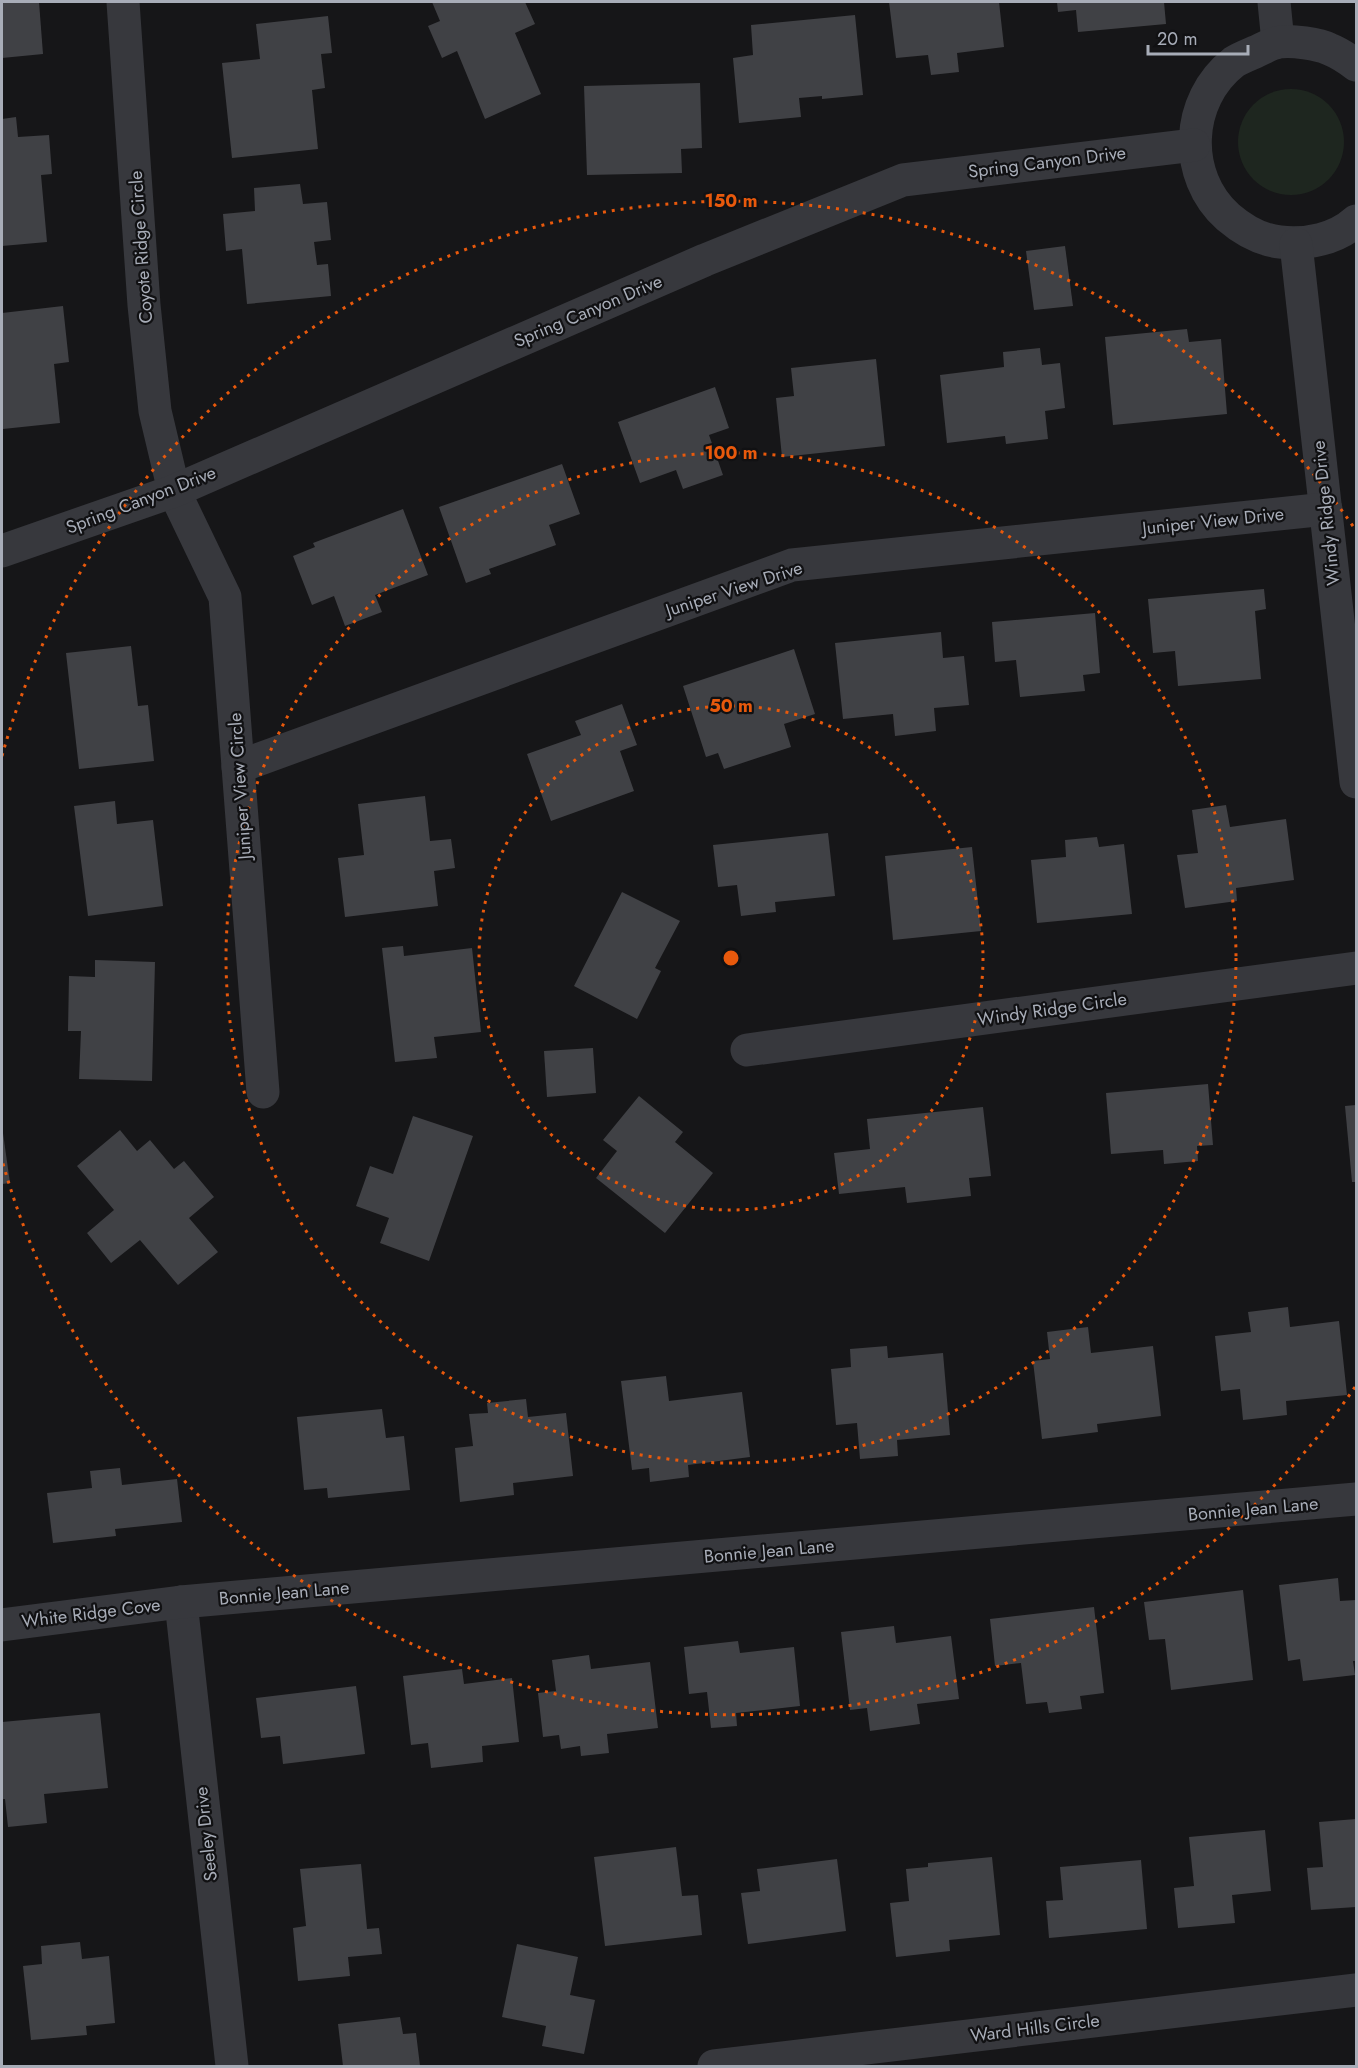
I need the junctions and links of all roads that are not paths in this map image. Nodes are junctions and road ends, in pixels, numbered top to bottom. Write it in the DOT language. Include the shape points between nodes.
graph roads {
  1 [pos="123,2"];
  2 [pos="1274,2"];
  3 [pos="1278,42"];
  4 [pos="1356,65"];
  5 [pos="1194,145"];
  6 [pos="1356,221"];
  7 [pos="1296,244"];
  8 [pos="174,491"];
  9 [pos="1326,509"];
  10 [pos="2,551"];
  11 [pos="238,767"];
  12 [pos="1356,782"];
  13 [pos="1356,968"];
  14 [pos="747,1050"];
  15 [pos="263,1092"];
  16 [pos="1356,1499"];
  17 [pos="181,1602"];
  18 [pos="2,1624"];
  19 [pos="1356,1990"];
  20 [pos="714,2066"];
  21 [pos="231,2067"];
  1 -- 8 [label="street, Coyote Ridge Circle" via="155,411"];
  2 -- 3 [label="street"];
  3 -- 4 [label="street" via="1328,48"];
  3 -- 5 [label="street" via="1235,62 1211,87 1197,118"];
  5 -- 7 [label="street" via="1200,178 1216,206 1241,228 1273,242"];
  5 -- 8 [label="street, Spring Canyon Drive" via="903,180 705,260"];
  6 -- 7 [label="street" via="1318,240"];
  7 -- 9 [label="street, Windy Ridge Drive"];
  8 -- 10 [label="street, Spring Canyon Drive"];
  8 -- 11 [label="street, Juniper View Circle" via="225,597"];
  9 -- 11 [label="street, Juniper View Drive" via="792,565"];
  9 -- 12 [label="street, Windy Ridge Drive"];
  11 -- 15 [label="street, Juniper View Circle"];
  13 -- 14 [label="street, Windy Ridge Circle"];
  16 -- 17 [label="street, Bonnie Jean Lane"];
  17 -- 18 [label="street, White Ridge Cove"];
  17 -- 21 [label="street, Seeley Drive"];
  19 -- 20 [label="street, Ward Hills Circle"];
}
